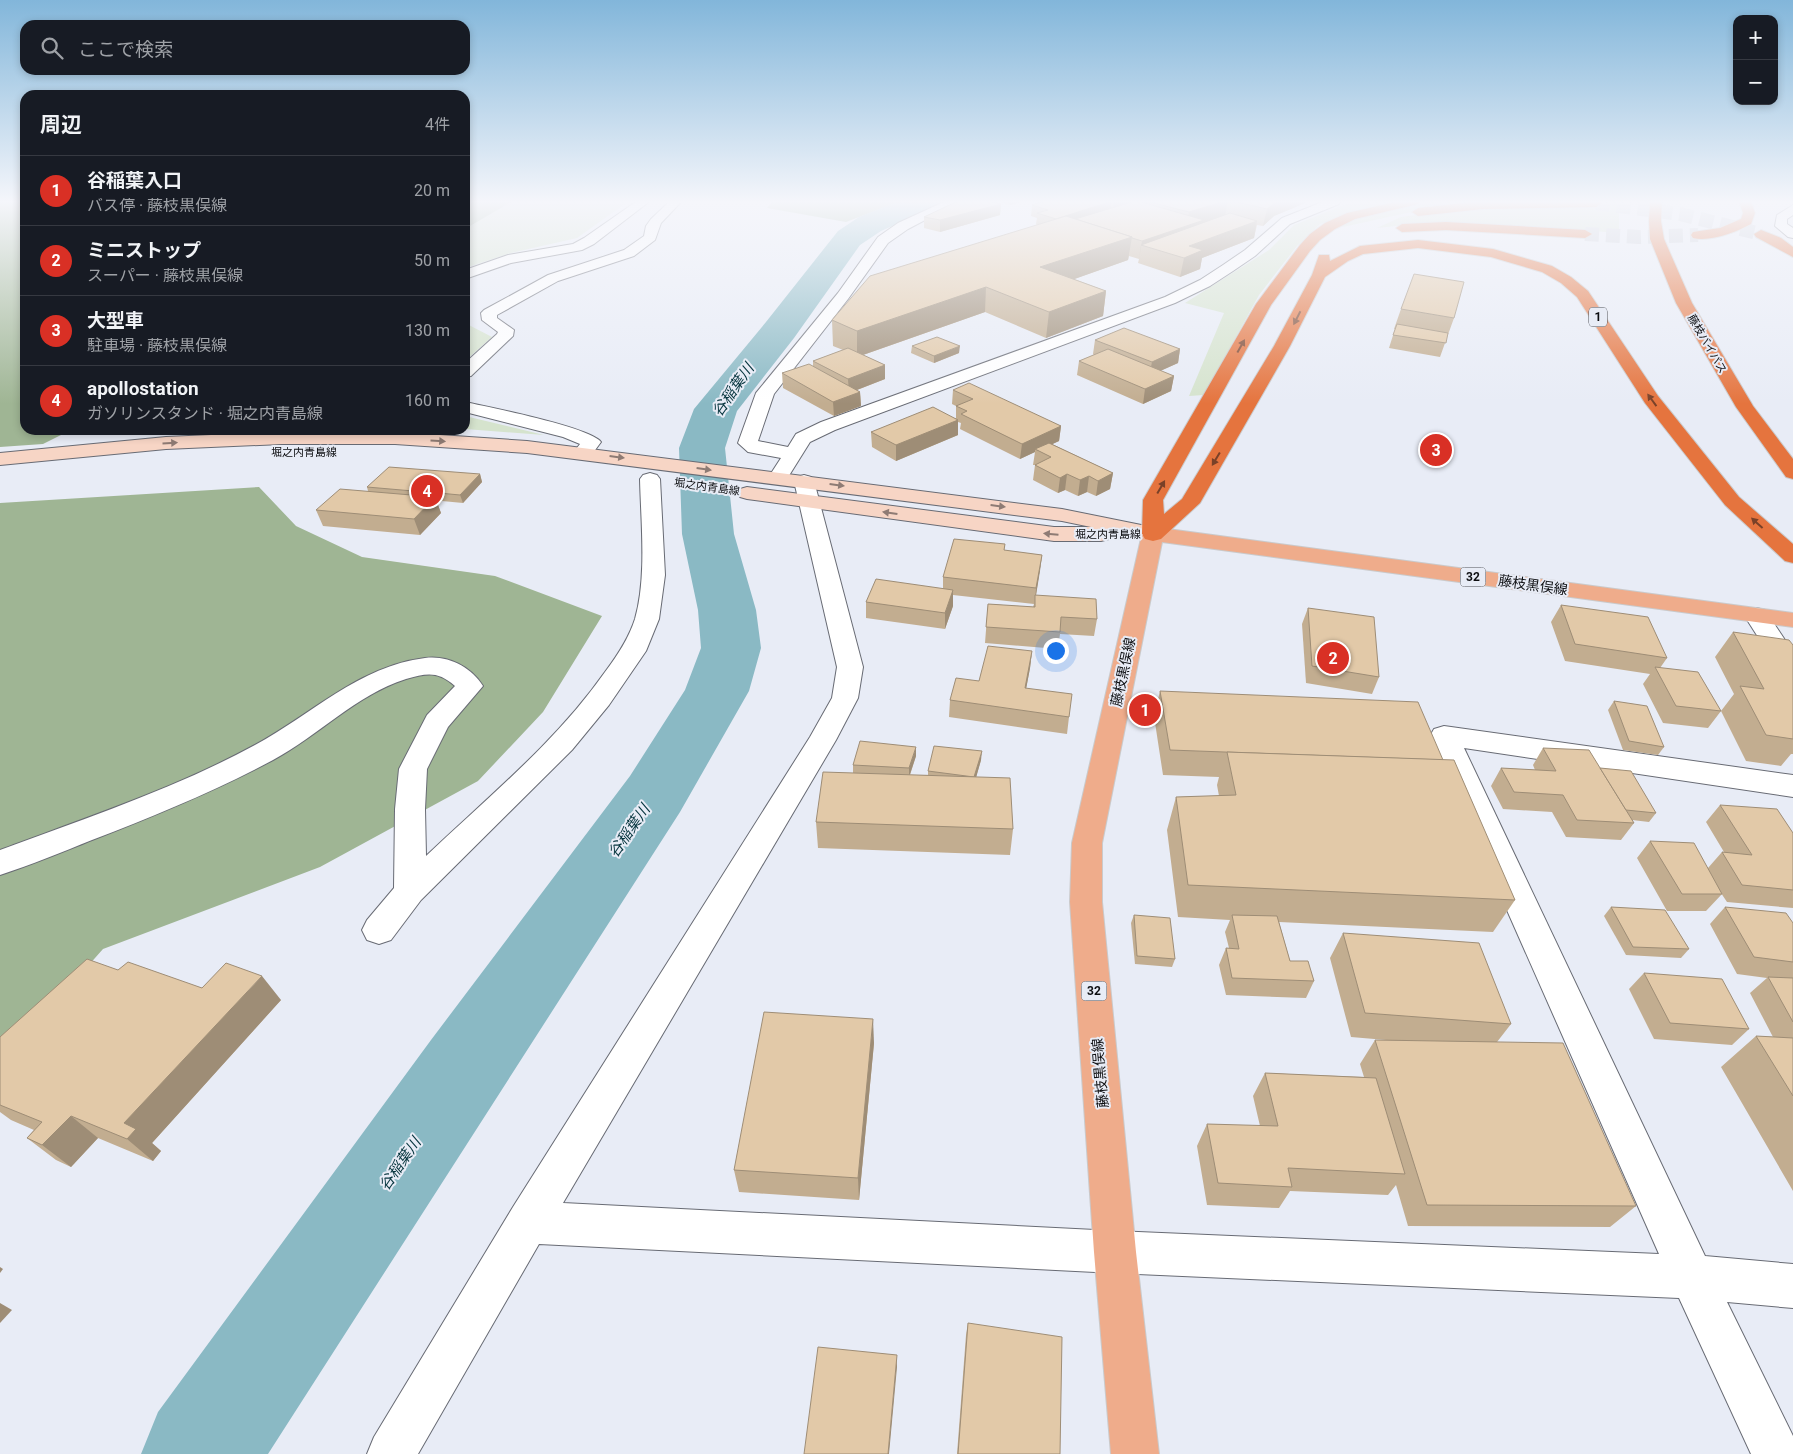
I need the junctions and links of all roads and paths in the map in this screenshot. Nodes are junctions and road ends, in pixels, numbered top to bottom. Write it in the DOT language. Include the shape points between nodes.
graph roads {
  1 [pos="581,269"];
  2 [pos="862,269"];
  3 [pos="1227,269"];
  4 [pos="1320,269"];
  5 [pos="1328,269"];
  6 [pos="1543,269"];
  7 [pos="1670,269"];
  8 [pos="1289,270"];
  9 [pos="1319,275"];
  10 [pos="861,291"];
  11 [pos="842,296"];
  12 [pos="1272,336"];
  13 [pos="470,368"];
  14 [pos="470,408"];
  15 [pos="327,435"];
  16 [pos="356,435"];
  17 [pos="583,453"];
  18 [pos="0,459"];
  19 [pos="0,472"];
  20 [pos="1793,473"];
  21 [pos="665,475"];
  22 [pos="796,479"];
  23 [pos="738,483"];
  24 [pos="1153,534"];
  25 [pos="1793,556"];
  26 [pos="1756,616"];
  27 [pos="1793,620"];
  28 [pos="1793,672"];
  29 [pos="1793,786"];
  30 [pos="0,863"];
  31 [pos="410,891"];
  32 [pos="379,930"];
  33 [pos="528,1222"];
  34 [pos="1115,1252"];
  35 [pos="1692,1277"];
  36 [pos="1793,1286"];
  37 [pos="391,1454"];
  38 [pos="1135,1454"];
  39 [pos="1776,1454"];
  1 -- 13 [label="street" via="552,278 489,313 490,320 506,330 505,336"];
  2 -- 11 [label="street"];
  3 -- 22 [label="street" via="1170,300 803,438"];
  4 -- 9 [label="highway, 1"];
  5 -- 9 [label="highway, 1, one-way"];
  25 -- 6 [label="highway, 1, one-way" via="1732,501 1651,399 1583,294 1566,280"];
  7 -- 20 [label="highway, 藤枝バイパス" via="1713,356"];
  8 -- 12 [label="highway" via="1291,278 1265,321"];
  24 -- 8 [label="highway, one-way" via="1153,500 1264,304"];
  9 -- 12 [label="highway, 1, one-way"];
  10 -- 11 [label="street"];
  11 -- 22 [label="street" via="765,393 748,443"];
  12 -- 24 [label="highway, 1, one-way" via="1190,503"];
  14 -- 17 [label="street" via="570,433 591,442"];
  18 -- 15 [label="main road, 堀之内青島線, one-way" via="166,443"];
  16 -- 17 [label="main road, 堀之内青島線, one-way"];
  17 -- 21 [label="main road, 堀之内青島線, one-way"];
  19 -- 21 [label="main road, 堀之内青島線" via="273,451 390,452"];
  21 -- 23 [label="main road, 堀之内青島線"];
  21 -- 31 [label="street" via="647,619 633,651 600,699 562,744"];
  22 -- 23 [label="main road, 堀之内青島線"];
  22 -- 23 [label="main road, 堀之内青島線"];
  22 -- 24 [label="main road, 堀之内青島線" via="1054,534"];
  22 -- 33 [label="street" via="850,667 845,698"];
  24 -- 26 [label="main road, 藤枝黒俣線 / 32"];
  24 -- 34 [label="main road, 藤枝黒俣線 / 32" via="1087,842 1086,902"];
  26 -- 27 [label="main road, 藤枝黒俣線 / 32"];
  26 -- 28 [label="street"];
  29 -- 35 [label="street" via="1444,736"];
  30 -- 31 [label="street" via="171,796 266,751 346,698 383,678 416,668 441,665 459,674 470,686 437,722 413,769"];
  31 -- 32 [label="street"];
  33 -- 34 [label="street"];
  33 -- 37 [label="street"];
  34 -- 35 [label="street"];
  34 -- 38 [label="main road, 藤枝黒俣線 / 32"];
  35 -- 36 [label="street"];
  35 -- 39 [label="street"];
}
